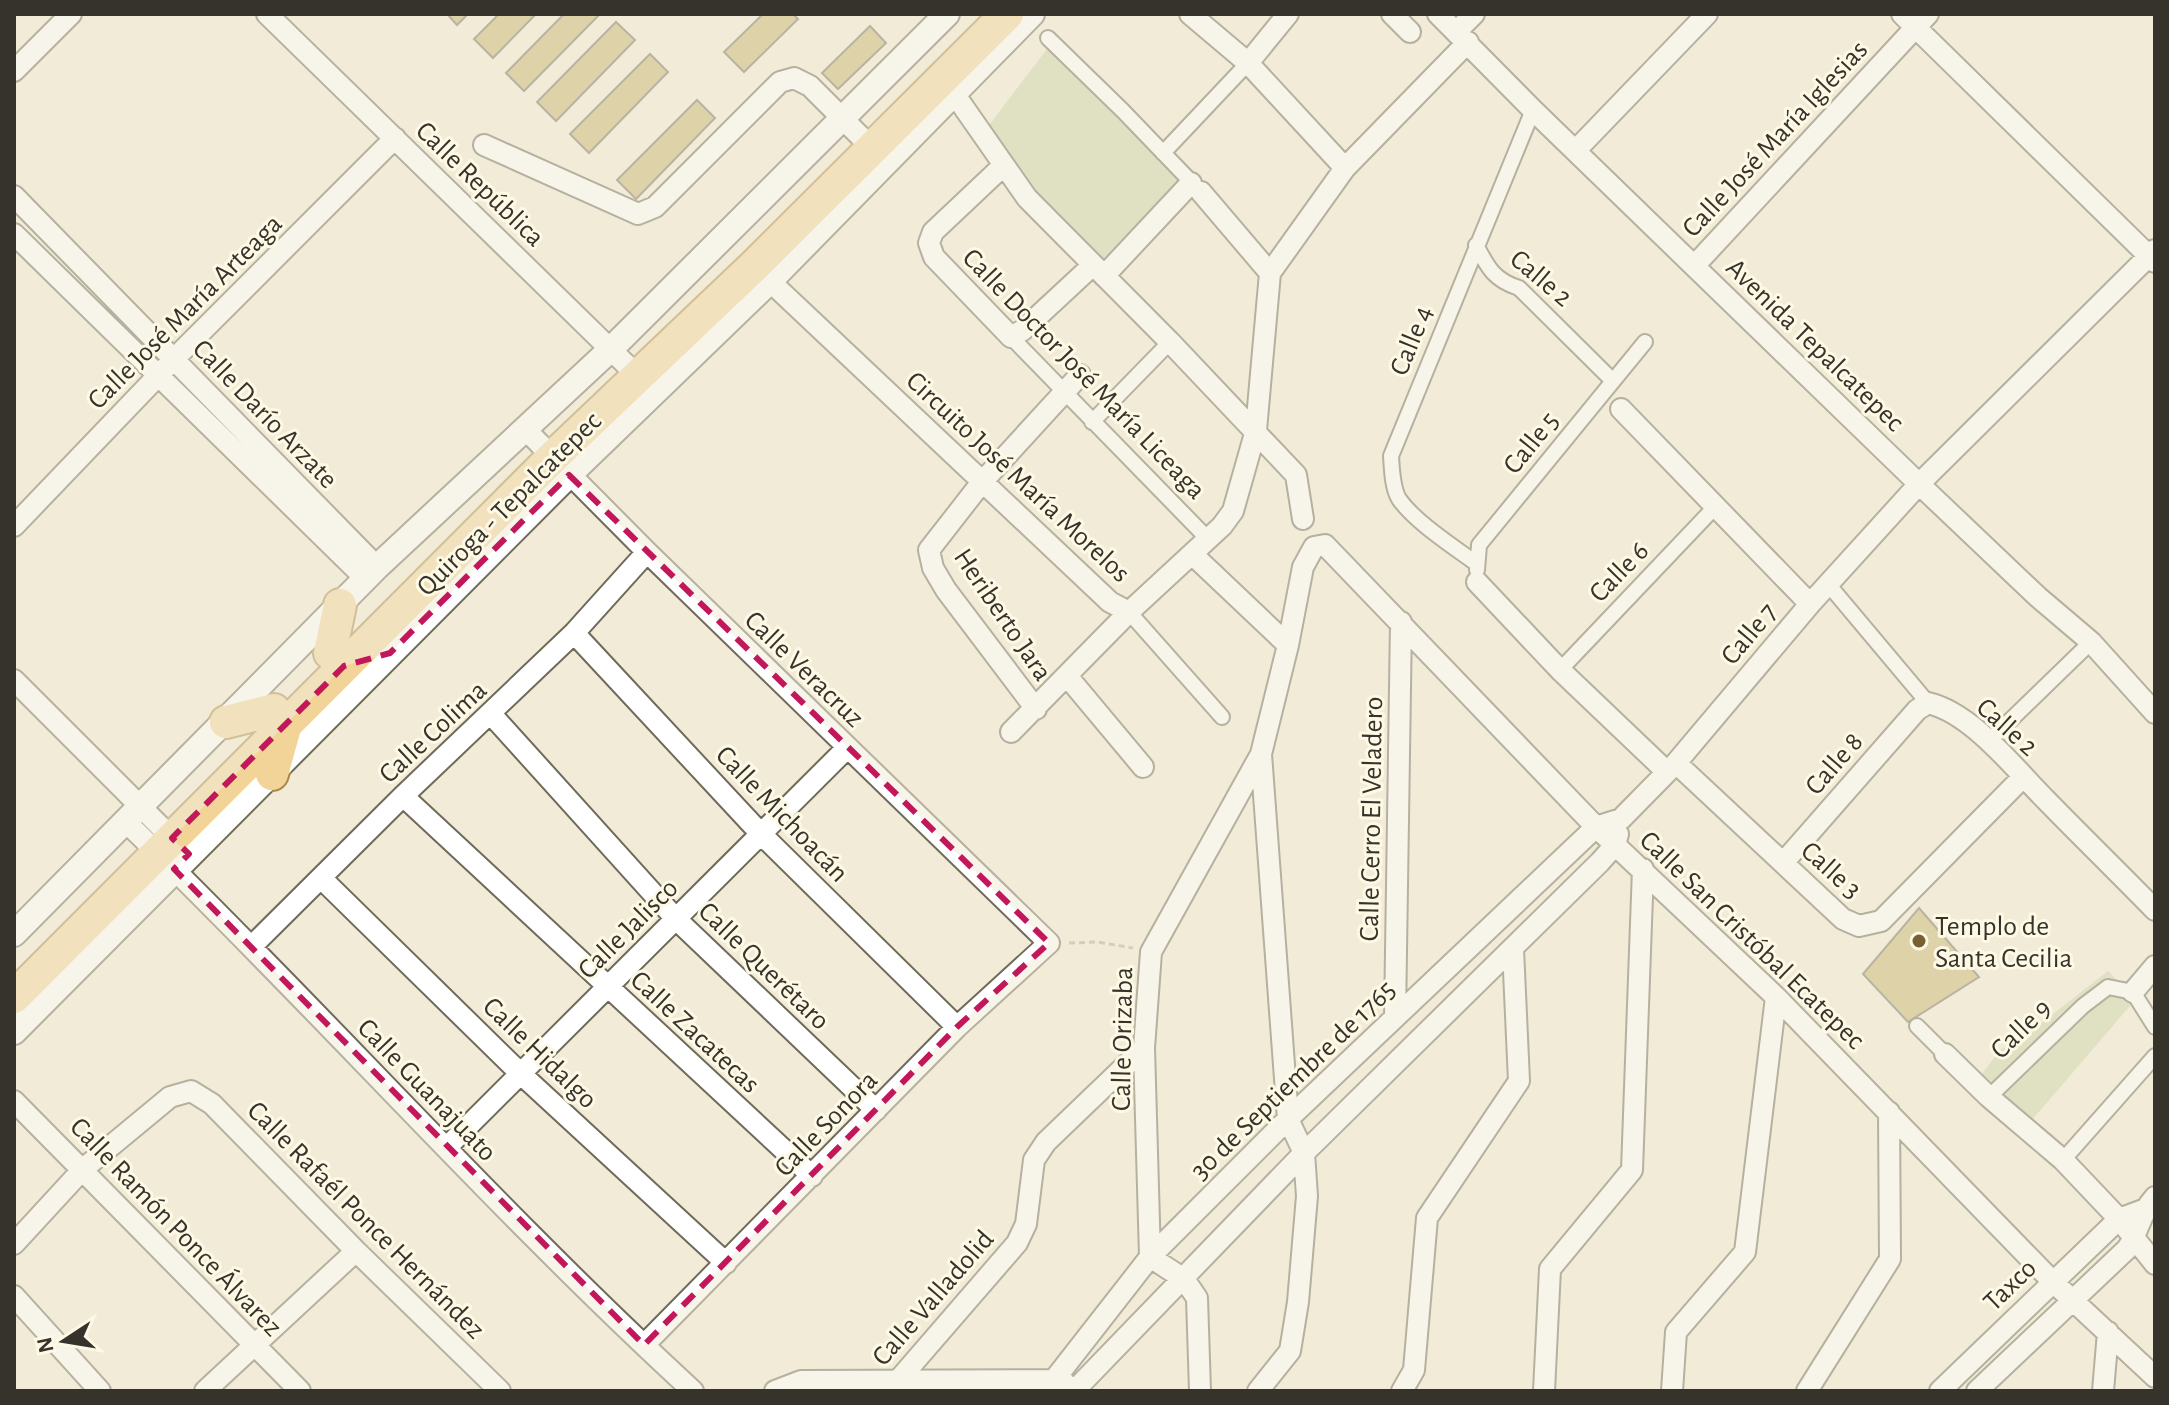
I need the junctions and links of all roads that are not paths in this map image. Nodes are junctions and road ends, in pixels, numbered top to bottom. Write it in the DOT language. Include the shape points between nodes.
graph roads {
  1 [pos="71,14"];
  2 [pos="267,14"];
  3 [pos="947,14"];
  4 [pos="976,14"];
  5 [pos="1007,14"];
  6 [pos="1032,14"];
  7 [pos="1190,14"];
  8 [pos="1288,14"];
  9 [pos="1392,14"];
  10 [pos="1438,14"];
  11 [pos="1474,14"];
  12 [pos="1707,14"];
  13 [pos="1915,18"];
  14 [pos="1410,32"];
  15 [pos="1462,37"];
  16 [pos="1048,38"];
  17 [pos="1248,63"];
  18 [pos="14,71"];
  19 [pos="948,86"];
  20 [pos="1533,110"];
  21 [pos="395,138"];
  22 [pos="865,140"];
  23 [pos="484,145"];
  24 [pos="1576,150"];
  25 [pos="1163,153"];
  26 [pos="1004,165"];
  27 [pos="1345,168"];
  28 [pos="1196,188"];
  29 [pos="14,196"];
  30 [pos="14,234"];
  31 [pos="1476,245"];
  32 [pos="2153,256"];
  33 [pos="1695,265"];
  34 [pos="1098,270"];
  35 [pos="1270,273"];
  36 [pos="761,274"];
  37 [pos="1011,337"];
  38 [pos="1170,342"];
  39 [pos="1645,342"];
  40 [pos="174,359"];
  41 [pos="632,370"];
  42 [pos="1080,375"];
  43 [pos="158,376"];
  44 [pos="1613,381"];
  45 [pos="1063,394"];
  46 [pos="1621,409"];
  47 [pos="1092,422"];
  48 [pos="1256,430"];
  49 [pos="547,452"];
  50 [pos="982,482"];
  51 [pos="1919,484"];
  52 [pos="1715,507"];
  53 [pos="1303,519"];
  54 [pos="14,526"];
  55 [pos="1208,539"];
  56 [pos="647,552"];
  57 [pos="1192,554"];
  58 [pos="371,573"];
  59 [pos="1477,573"];
  60 [pos="1828,584"];
  61 [pos="1810,604"];
  62 [pos="340,605"];
  63 [pos="1129,612"];
  64 [pos="1401,622"];
  65 [pos="574,633"];
  66 [pos="2091,642"];
  67 [pos="1288,645"];
  68 [pos="390,653"];
  69 [pos="337,660"];
  70 [pos="1560,670"];
  71 [pos="1067,676"];
  72 [pos="14,680"];
  73 [pos="1928,703"];
  74 [pos="1036,709"];
  75 [pos="2155,713"];
  76 [pos="491,714"];
  77 [pos="280,715"];
  78 [pos="1222,717"];
  79 [pos="226,722"];
  80 [pos="1011,732"];
  81 [pos="1990,740"];
  82 [pos="847,748"];
  83 [pos="1261,754"];
  84 [pos="1143,767"];
  85 [pos="1672,767"];
  86 [pos="272,774"];
  87 [pos="2023,777"];
  88 [pos="403,796"];
  89 [pos="1621,819"];
  90 [pos="1596,827"];
  91 [pos="761,834"];
  92 [pos="158,839"];
  93 [pos="1615,845"];
  94 [pos="1783,863"];
  95 [pos="1643,869"];
  96 [pos="321,878"];
  97 [pos="2155,910"];
  98 [pos="676,919"];
  99 [pos="14,934"];
  100 [pos="1049,943"];
  101 [pos="252,946"];
  102 [pos="1513,949"];
  103 [pos="2155,966"];
  104 [pos="14,969"];
  105 [pos="608,987"];
  106 [pos="2133,992"];
  107 [pos="14,997"];
  108 [pos="1776,997"];
  109 [pos="1395,1017"];
  110 [pos="1917,1026"];
  111 [pos="957,1027"];
  112 [pos="2155,1027"];
  113 [pos="14,1032"];
  114 [pos="1144,1048"];
  115 [pos="1945,1054"];
  116 [pos="2155,1056"];
  117 [pos="521,1074"];
  118 [pos="1989,1097"];
  119 [pos="14,1101"];
  120 [pos="876,1110"];
  121 [pos="1889,1112"];
  122 [pos="1288,1119"];
  123 [pos="446,1148"];
  124 [pos="1304,1153"];
  125 [pos="2063,1160"];
  126 [pos="83,1169"];
  127 [pos="812,1176"];
  128 [pos="2149,1203"];
  129 [pos="2119,1219"];
  130 [pos="2134,1238"];
  131 [pos="14,1244"];
  132 [pos="356,1251"];
  133 [pos="1150,1257"];
  134 [pos="726,1263"];
  135 [pos="2155,1264"];
  136 [pos="1184,1279"];
  137 [pos="2052,1281"];
  138 [pos="14,1296"];
  139 [pos="2072,1300"];
  140 [pos="2108,1332"];
  141 [pos="254,1345"];
  142 [pos="644,1345"];
  143 [pos="2155,1377"];
  144 [pos="893,1386"];
  145 [pos="1055,1386"];
  146 [pos="1077,1389"];
  147 [pos="100,1391"];
  148 [pos="205,1391"];
  149 [pos="300,1391"];
  150 [pos="500,1391"];
  151 [pos="693,1391"];
  152 [pos="775,1391"];
  153 [pos="1200,1391"];
  154 [pos="1258,1391"];
  155 [pos="1402,1391"];
  156 [pos="1544,1391"];
  157 [pos="1672,1391"];
  158 [pos="1807,1391"];
  159 [pos="1940,1391"];
  160 [pos="1977,1391"];
  161 [pos="2103,1391"];
  1 -- 18 [label="street"];
  2 -- 21 [label="street, Calle República"];
  3 -- 22 [label="street"];
  4 -- 22 [label="main road, Quiroga - Tepalcatepec"];
  5 -- 19 [label="main road, Quiroga - Tepalcatepec"];
  6 -- 19 [label="street"];
  7 -- 17 [label="street"];
  8 -- 17 [label="street"];
  9 -- 14 [label="street"];
  10 -- 15 [label="street, Avenida Tepalcatepec"];
  11 -- 15 [label="street"];
  12 -- 24 [label="street"];
  13 -- 32 [label="street"];
  13 -- 33 [label="street, Calle José María Iglesias"];
  15 -- 20 [label="street, Avenida Tepalcatepec"];
  15 -- 27 [label="street"];
  16 -- 25 [label="street"];
  17 -- 25 [label="street"];
  17 -- 27 [label="street"];
  19 -- 22 [label="main road, Quiroga - Tepalcatepec"];
  19 -- 26 [label="street"];
  20 -- 24 [label="street, Avenida Tepalcatepec"];
  20 -- 31 [label="street, Calle 4"];
  21 -- 40 [label="street, Calle José María Arteaga"];
  21 -- 41 [label="street, Calle República"];
  22 -- 23 [label="street" via="810,86 794,78 780,82 655,207 638,214"];
  22 -- 36 [label="main road, Quiroga - Tepalcatepec"];
  22 -- 41 [label="main road, Quiroga - Tepalcatepec"];
  24 -- 33 [label="street, Avenida Tepalcatepec"];
  25 -- 28 [label="street"];
  26 -- 34 [label="street" via="1027,198"];
  26 -- 37 [label="street, Calle Doctor José María Liceaga" via="933,232 929,243 934,257"];
  27 -- 35 [label="street"];
  28 -- 34 [label="street"];
  28 -- 35 [label="street"];
  29 -- 40 [label="street, Calle Darío Arzate"];
  30 -- 43 [label="street, Calle Darío Arzate"];
  31 -- 44 [label="street, Calle 2" via="1490,273 1519,288"];
  31 -- 59 [label="street, Calle 4" via="1391,456 1399,498"];
  32 -- 51 [label="street, Calle 7"];
  33 -- 51 [label="street, Avenida Tepalcatepec"];
  34 -- 37 [label="street"];
  34 -- 38 [label="street"];
  35 -- 48 [label="street, Circuito José María Morelos"];
  36 -- 41 [label="main road, Quiroga - Tepalcatepec"];
  36 -- 50 [label="street, Circuito José María Morelos"];
  37 -- 45 [label="street, Calle Doctor José María Liceaga"];
  38 -- 47 [label="street"];
  38 -- 48 [label="street"];
  39 -- 44 [label="street, Calle 5"];
  40 -- 43 [label="street, Calle José María Arteaga"];
  40 -- 58 [label="street, Calle Darío Arzate"];
  41 -- 49 [label="main road, Quiroga - Tepalcatepec"];
  42 -- 45 [label="street"];
  43 -- 54 [label="street, Calle José María Arteaga"];
  43 -- 58 [label="street, Calle Darío Arzate"];
  44 -- 59 [label="street, Calle 5" via="1479,545"];
  45 -- 47 [label="street, Calle Doctor José María Liceaga"];
  45 -- 50 [label="street"];
  46 -- 52 [label="street"];
  47 -- 55 [label="street, Calle Doctor José María Liceaga"];
  48 -- 53 [label="street" via="1296,475"];
  48 -- 55 [label="street, Circuito José María Morelos" via="1233,511"];
  49 -- 56 [label="street, Calle Veracruz"];
  49 -- 58 [label="street"];
  49 -- 68 [label="street"];
  49 -- 69 [label="main road, Quiroga - Tepalcatepec"];
  50 -- 63 [label="street, Circuito José María Morelos" via="1110,602"];
  50 -- 74 [label="street, Heriberto Jara" via="929,550 933,568"];
  51 -- 60 [label="street, Calle 7"];
  51 -- 66 [label="street, Avenida Tepalcatepec"];
  52 -- 61 [label="street"];
  52 -- 70 [label="street, Calle 6"];
  55 -- 57 [label="street, Circuito José María Morelos"];
  56 -- 65 [label="street, Calle Colima"];
  56 -- 82 [label="street, Calle Veracruz"];
  57 -- 63 [label="street, Circuito José María Morelos"];
  57 -- 67 [label="street"];
  58 -- 62 [label="street"];
  59 -- 70 [label="street, Calle 3"];
  60 -- 61 [label="street, Calle 7"];
  60 -- 73 [label="street, Calle 2"];
  61 -- 85 [label="street, Calle 7"];
  62 -- 69 [label="main road"];
  62 -- 79 [label="street"];
  63 -- 71 [label="street"];
  63 -- 78 [label="street"];
  64 -- 67 [label="street, Calle San Cristóbal Ecatepec" via="1325,545 1314,547 1303,567"];
  64 -- 90 [label="street, Calle San Cristóbal Ecatepec"];
  64 -- 109 [label="street, Calle Cerro El Veladero"];
  65 -- 76 [label="street, Calle Colima"];
  65 -- 91 [label="street, Calle Michoacán"];
  66 -- 75 [label="street, Avenida Tepalcatepec"];
  66 -- 81 [label="street"];
  67 -- 83 [label="street"];
  68 -- 69 [label="main road"];
  68 -- 86 [label="street"];
  69 -- 77 [label="main road, Quiroga - Tepalcatepec"];
  70 -- 85 [label="street, Calle 3"];
  71 -- 74 [label="street"];
  71 -- 84 [label="street"];
  72 -- 92 [label="street, Calle Guanajuato"];
  73 -- 81 [label="street, Calle 2"];
  73 -- 94 [label="street, Calle 8"];
  74 -- 80 [label="street"];
  76 -- 88 [label="street, Calle Colima"];
  76 -- 98 [label="street, Calle Querétaro"];
  77 -- 79 [label="main road"];
  77 -- 86 [label="main road"];
  77 -- 92 [label="main road, Quiroga - Tepalcatepec"];
  79 -- 92 [label="street"];
  81 -- 87 [label="street, Calle 2"];
  82 -- 91 [label="street, Calle Jalisco"];
  82 -- 100 [label="street, Calle Veracruz"];
  83 -- 114 [label="street, Calle Orizaba" via="1151,952"];
  83 -- 122 [label="street"];
  85 -- 89 [label="street, Calle 7"];
  85 -- 94 [label="street, Calle 3"];
  86 -- 92 [label="street"];
  87 -- 94 [label="street, Calle 3" via="1881,921 1859,926 1843,919"];
  87 -- 97 [label="street, Calle 2"];
  88 -- 96 [label="street, Calle Colima"];
  88 -- 105 [label="street, Calle Zacatecas"];
  89 -- 90 [label="street, Calle 7"];
  89 -- 93 [label="street"];
  90 -- 93 [label="street, Calle San Cristóbal Ecatepec"];
  90 -- 109 [label="street, 30 de Septiembre de 1765"];
  91 -- 98 [label="street, Calle Jalisco"];
  91 -- 111 [label="street, Calle Michoacán"];
  92 -- 99 [label="street"];
  92 -- 101 [label="street, Calle Guanajuato"];
  92 -- 104 [label="main road, Quiroga - Tepalcatepec"];
  92 -- 107 [label="main road, Quiroga - Tepalcatepec"];
  92 -- 113 [label="street"];
  93 -- 95 [label="street, Calle San Cristóbal Ecatepec"];
  93 -- 102 [label="street"];
  95 -- 108 [label="street, Calle San Cristóbal Ecatepec"];
  95 -- 156 [label="street" via="1632,1170 1550,1269"];
  96 -- 101 [label="street, Calle Colima"];
  96 -- 117 [label="street, Calle Hidalgo"];
  98 -- 105 [label="street, Calle Jalisco"];
  98 -- 120 [label="street, Calle Querétaro"];
  100 -- 111 [label="street, Calle Sonora"];
  101 -- 123 [label="street, Calle Guanajuato"];
  102 -- 124 [label="street"];
  102 -- 155 [label="street" via="1519,1081 1427,1218 1414,1370"];
  103 -- 106 [label="street"];
  105 -- 117 [label="street, Calle Jalisco"];
  105 -- 127 [label="street, Calle Zacatecas"];
  106 -- 112 [label="street"];
  106 -- 118 [label="street, Calle 9" via="2108,987"];
  108 -- 121 [label="street, Calle San Cristóbal Ecatepec"];
  108 -- 157 [label="street" via="1745,1252 1676,1332"];
  109 -- 122 [label="street, 30 de Septiembre de 1765"];
  110 -- 115 [label="street"];
  111 -- 120 [label="street, Calle Sonora"];
  114 -- 133 [label="street, Calle Orizaba"];
  114 -- 144 [label="street, Calle Valladolid" via="1046,1142 1034,1160 1026,1224 1017,1243"];
  115 -- 118 [label="street"];
  116 -- 125 [label="street"];
  117 -- 123 [label="street, Calle Jalisco"];
  117 -- 134 [label="street, Calle Hidalgo"];
  118 -- 125 [label="street"];
  119 -- 126 [label="street, Calle Ramón Ponce Álvarez"];
  120 -- 127 [label="street, Calle Sonora"];
  121 -- 137 [label="street, Calle San Cristóbal Ecatepec"];
  121 -- 158 [label="street" via="1890,1259"];
  122 -- 124 [label="street"];
  122 -- 133 [label="street, 30 de Septiembre de 1765"];
  123 -- 142 [label="street, Calle Guanajuato"];
  124 -- 136 [label="street"];
  124 -- 154 [label="street" via="1307,1196 1290,1351"];
  125 -- 129 [label="street"];
  126 -- 131 [label="street"];
  126 -- 132 [label="street, Calle Rafaél Ponce Hernández" via="170,1097 191,1091 212,1104"];
  126 -- 141 [label="street, Calle Ramón Ponce Álvarez"];
  127 -- 134 [label="street, Calle Sonora"];
  128 -- 129 [label="street"];
  128 -- 130 [label="street"];
  129 -- 130 [label="street"];
  129 -- 137 [label="street, Taxco"];
  130 -- 135 [label="street"];
  130 -- 139 [label="street, Taxco"];
  132 -- 141 [label="street"];
  132 -- 150 [label="street, Calle Rafaél Ponce Hernández"];
  133 -- 136 [label="street"];
  133 -- 145 [label="street, 30 de Septiembre de 1765"];
  134 -- 142 [label="street, Calle Sonora"];
  136 -- 146 [label="street"];
  136 -- 153 [label="street" via="1197,1298"];
  137 -- 139 [label="street, Calle San Cristóbal Ecatepec"];
  137 -- 159 [label="street, Taxco"];
  138 -- 147 [label="street"];
  139 -- 140 [label="street, Calle San Cristóbal Ecatepec"];
  139 -- 160 [label="street, Taxco"];
  140 -- 143 [label="street, Calle San Cristóbal Ecatepec"];
  140 -- 161 [label="street"];
  141 -- 148 [label="street"];
  141 -- 149 [label="street, Calle Ramón Ponce Álvarez"];
  142 -- 151 [label="street, Calle Guanajuato"];
  144 -- 145 [label="street"];
  144 -- 152 [label="street" via="801,1381"];
  145 -- 146 [label="street"];
}
